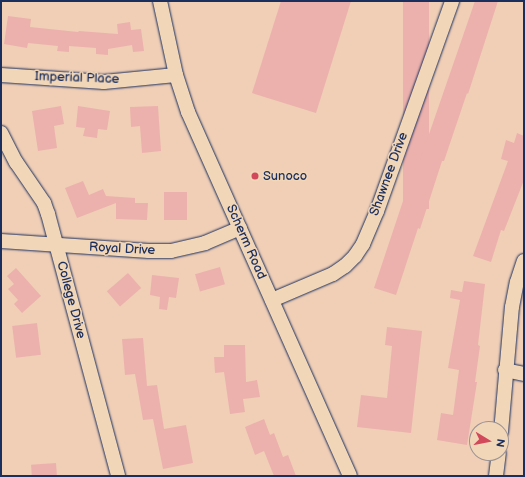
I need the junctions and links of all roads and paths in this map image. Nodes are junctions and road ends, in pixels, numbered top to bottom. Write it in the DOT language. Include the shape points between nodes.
graph roads {
  1 [pos="160,1"];
  2 [pos="452,1"];
  3 [pos="1,75"];
  4 [pos="176,75"];
  5 [pos="1,133"];
  6 [pos="240,228"];
  7 [pos="1,241"];
  8 [pos="56,245"];
  9 [pos="524,261"];
  10 [pos="272,300"];
  11 [pos="505,370"];
  12 [pos="524,374"];
  13 [pos="502,421"];
  14 [pos="498,461"];
  15 [pos="118,476"];
  16 [pos="350,476"];
  17 [pos="496,476"];
  1 -- 4 [label="street, Scherm Road"];
  2 -- 10 [label="street, Shawnee Drive" via="363,244 345,266 333,274"];
  3 -- 4 [label="street, Imperial Place" via="104,82"];
  4 -- 6 [label="street, Scherm Road" via="188,112"];
  5 -- 8 [label="street, College Drive" via="16,162 44,203"];
  6 -- 8 [label="street, Royal Drive" via="205,243 171,251"];
  6 -- 10 [label="street, Scherm Road"];
  7 -- 8 [label="street, Royal Drive"];
  8 -- 15 [label="street, College Drive"];
  9 -- 11 [label="street" via="512,307"];
  10 -- 16 [label="street, Scherm Road"];
  11 -- 12 [label="street"];
  11 -- 13 [label="street"];
  14 -- 17 [label="street"];
}
